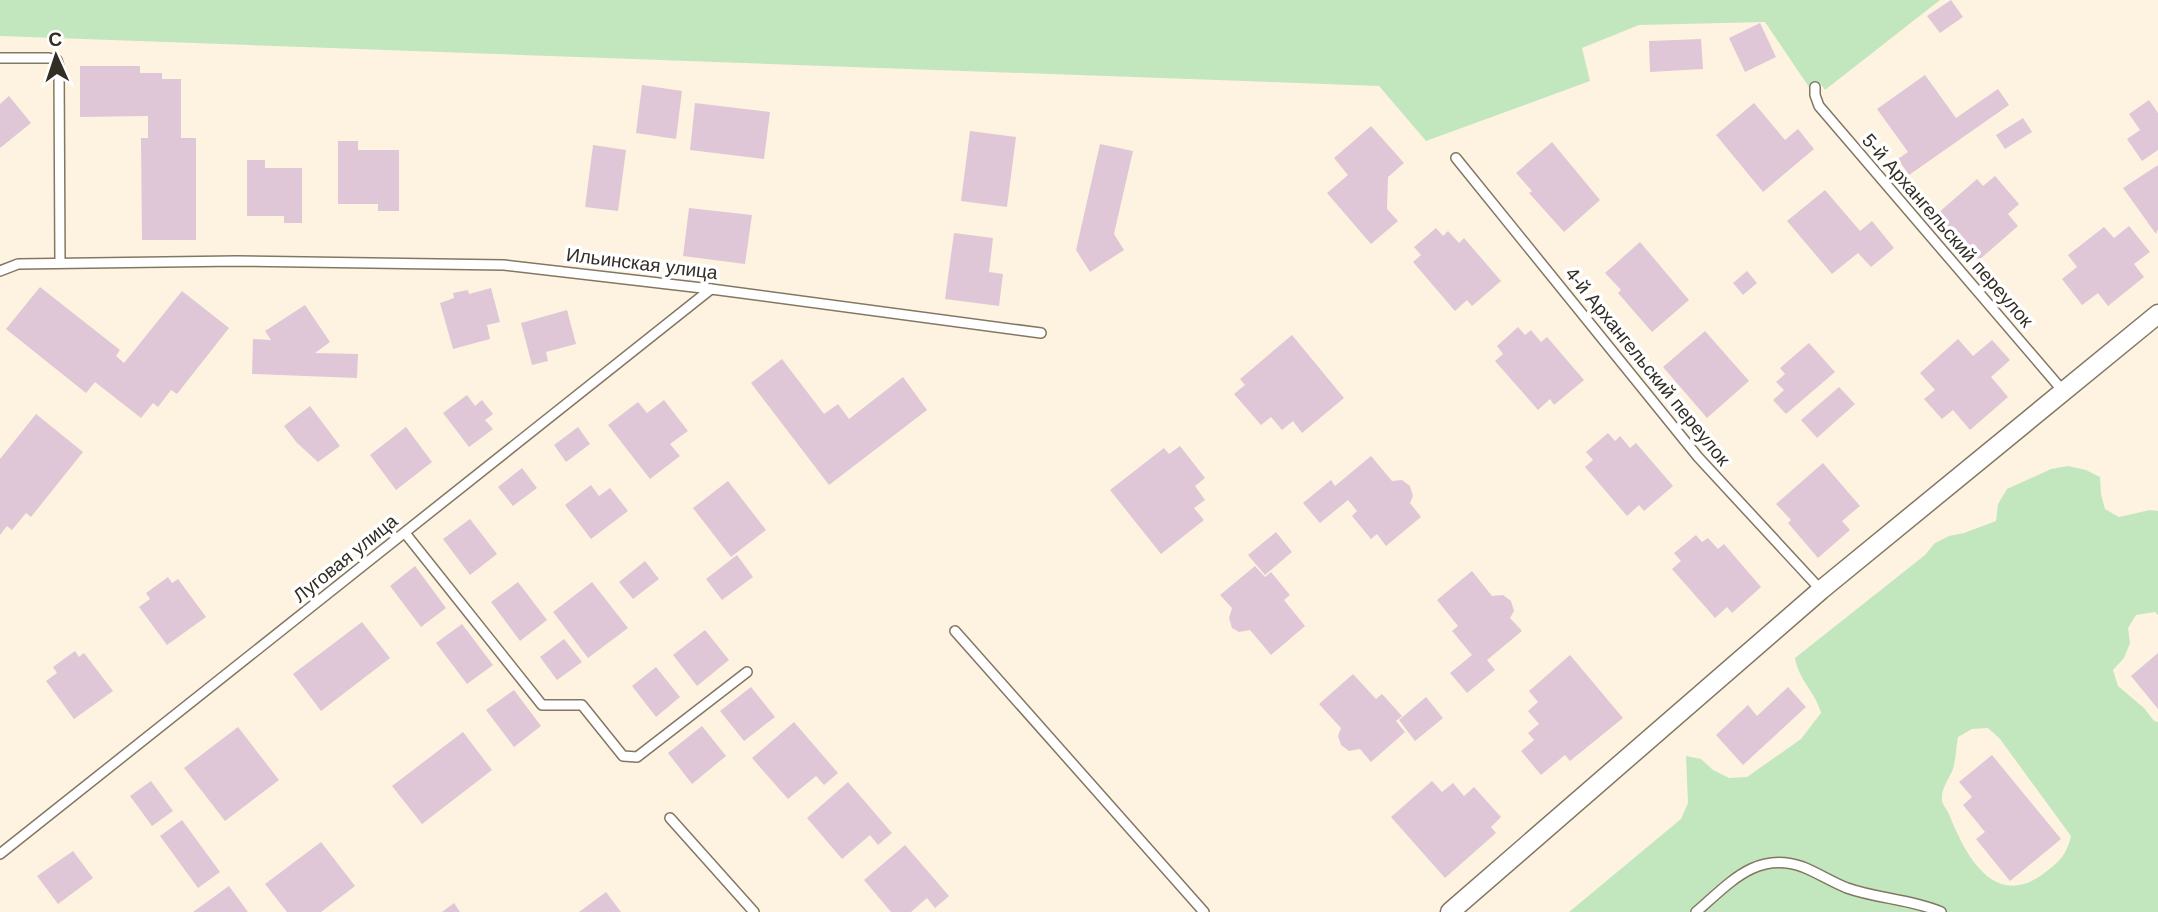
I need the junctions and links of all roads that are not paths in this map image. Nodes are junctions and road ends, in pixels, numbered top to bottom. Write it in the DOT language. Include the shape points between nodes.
graph roads {
  1 [pos="0,58"];
  2 [pos="1815,87"];
  3 [pos="1456,158"];
  4 [pos="60,263"];
  5 [pos="0,271"];
  6 [pos="711,289"];
  7 [pos="2158,314"];
  8 [pos="1041,333"];
  9 [pos="2063,391"];
  10 [pos="405,533"];
  11 [pos="1821,590"];
  12 [pos="955,631"];
  13 [pos="747,672"];
  14 [pos="670,818"];
  15 [pos="0,854"];
  16 [pos="754,912"];
  17 [pos="1204,912"];
  18 [pos="1450,912"];
  19 [pos="1696,912"];
  20 [pos="1941,912"];
  1 -- 4 [label="lane" via="50,58 60,66"];
  2 -- 9 [label="lane, 5-й Архангельский переулок" via="1819,106"];
  3 -- 11 [label="lane, 4-й Архангельский переулок" via="1698,457"];
  4 -- 5 [label="lane, Ильинская улица" via="18,264"];
  4 -- 6 [label="lane, Ильинская улица" via="504,265"];
  6 -- 8 [label="lane, Ильинская улица"];
  6 -- 10 [label="lane, Луговая улица"];
  7 -- 9 [label="street"];
  9 -- 11 [label="street"];
  10 -- 13 [label="lane" via="542,705 582,705 623,756 637,757"];
  10 -- 15 [label="lane, Луговая улица"];
  11 -- 18 [label="street"];
  12 -- 17 [label="lane"];
  14 -- 16 [label="lane"];
  19 -- 20 [label="lane" via="1745,870 1772,862 1801,866 1848,888"];
}
